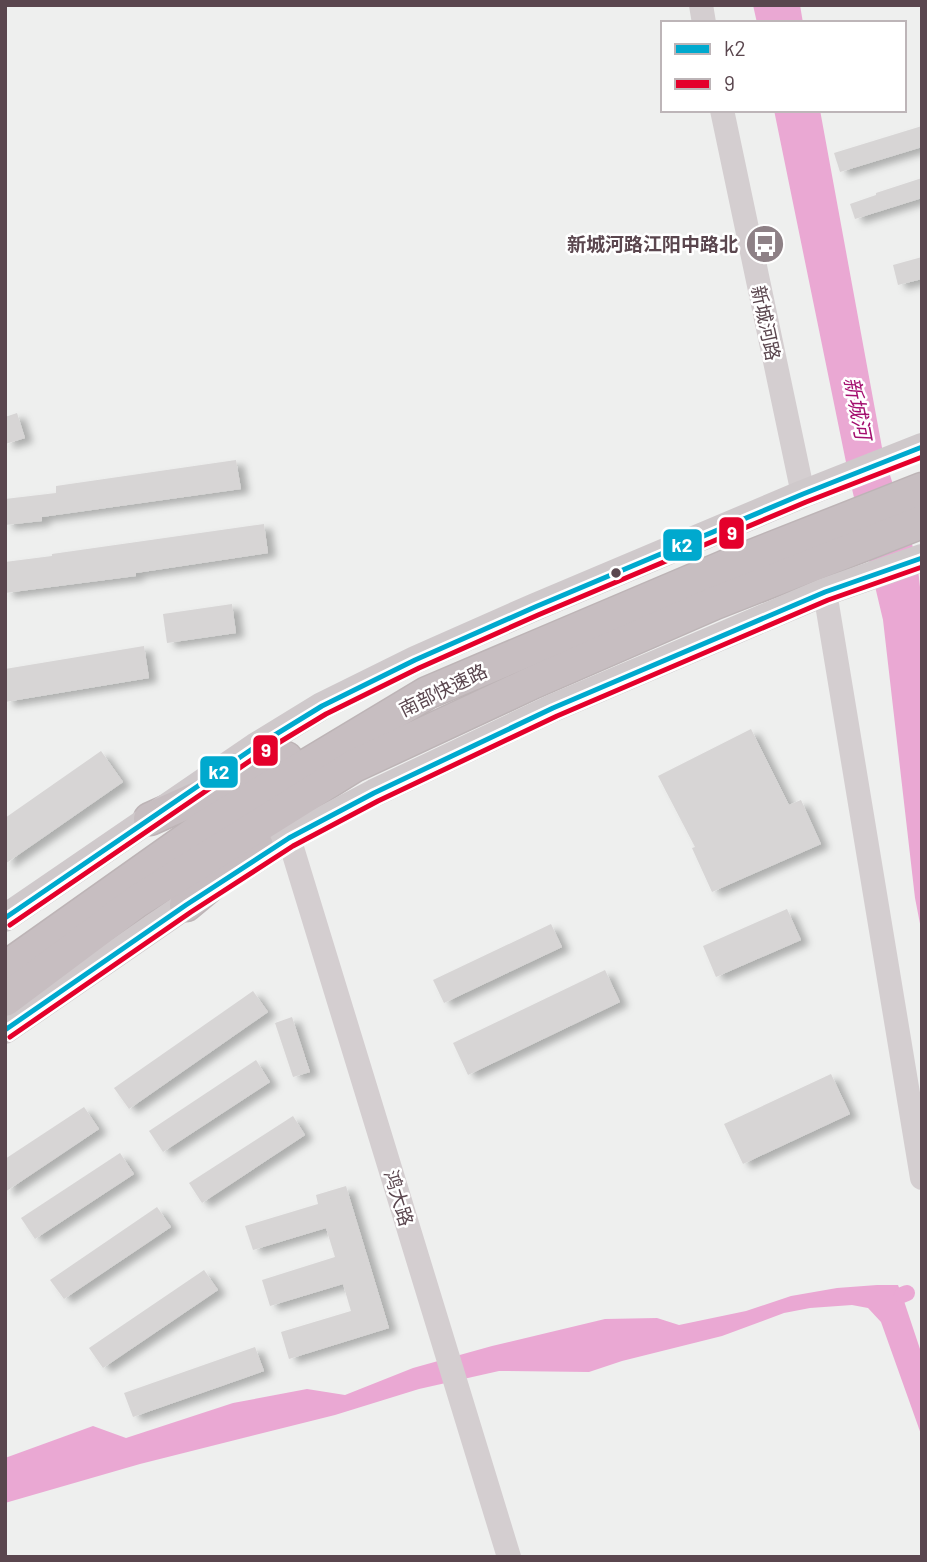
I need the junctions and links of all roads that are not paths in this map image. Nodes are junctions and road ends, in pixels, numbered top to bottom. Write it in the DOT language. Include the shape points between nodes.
graph roads {
  1 [pos="722,112"];
  2 [pos="910,452"];
  3 [pos="803,494"];
  4 [pos="919,501"];
  5 [pos="847,535"];
  6 [pos="922,558"];
  7 [pos="825,592"];
  8 [pos="427,694"];
  9 [pos="354,766"];
  10 [pos="150,819"];
  11 [pos="289,838"];
  12 [pos="186,905"];
  13 [pos="5,918"];
  14 [pos="5,968"];
  15 [pos="5,1000"];
  16 [pos="5,1030"];
  17 [pos="922,1178"];
  18 [pos="509,1557"];
  1 -- 3 [label="street, 新城河路"];
  2 -- 3 [label="main road"];
  3 -- 10 [label="main road" via="535,607 322,706"];
  4 -- 5 [label="highway, 南部快速路"];
  5 -- 8 [label="highway, 南部快速路" via="724,567"];
  5 -- 9 [label="highway, 南部快速路" via="691,613"];
  6 -- 7 [label="main road"];
  7 -- 11 [label="main road" via="552,708"];
  7 -- 17 [label="street"];
  8 -- 10 [label="highway"];
  8 -- 14 [label="highway, 南部快速路" via="204,827"];
  9 -- 12 [label="highway"];
  9 -- 15 [label="highway, 南部快速路" via="136,902"];
  10 -- 13 [label="main road"];
  11 -- 12 [label="main road"];
  11 -- 18 [label="street, 鸿大路"];
  12 -- 16 [label="main road"];
}
